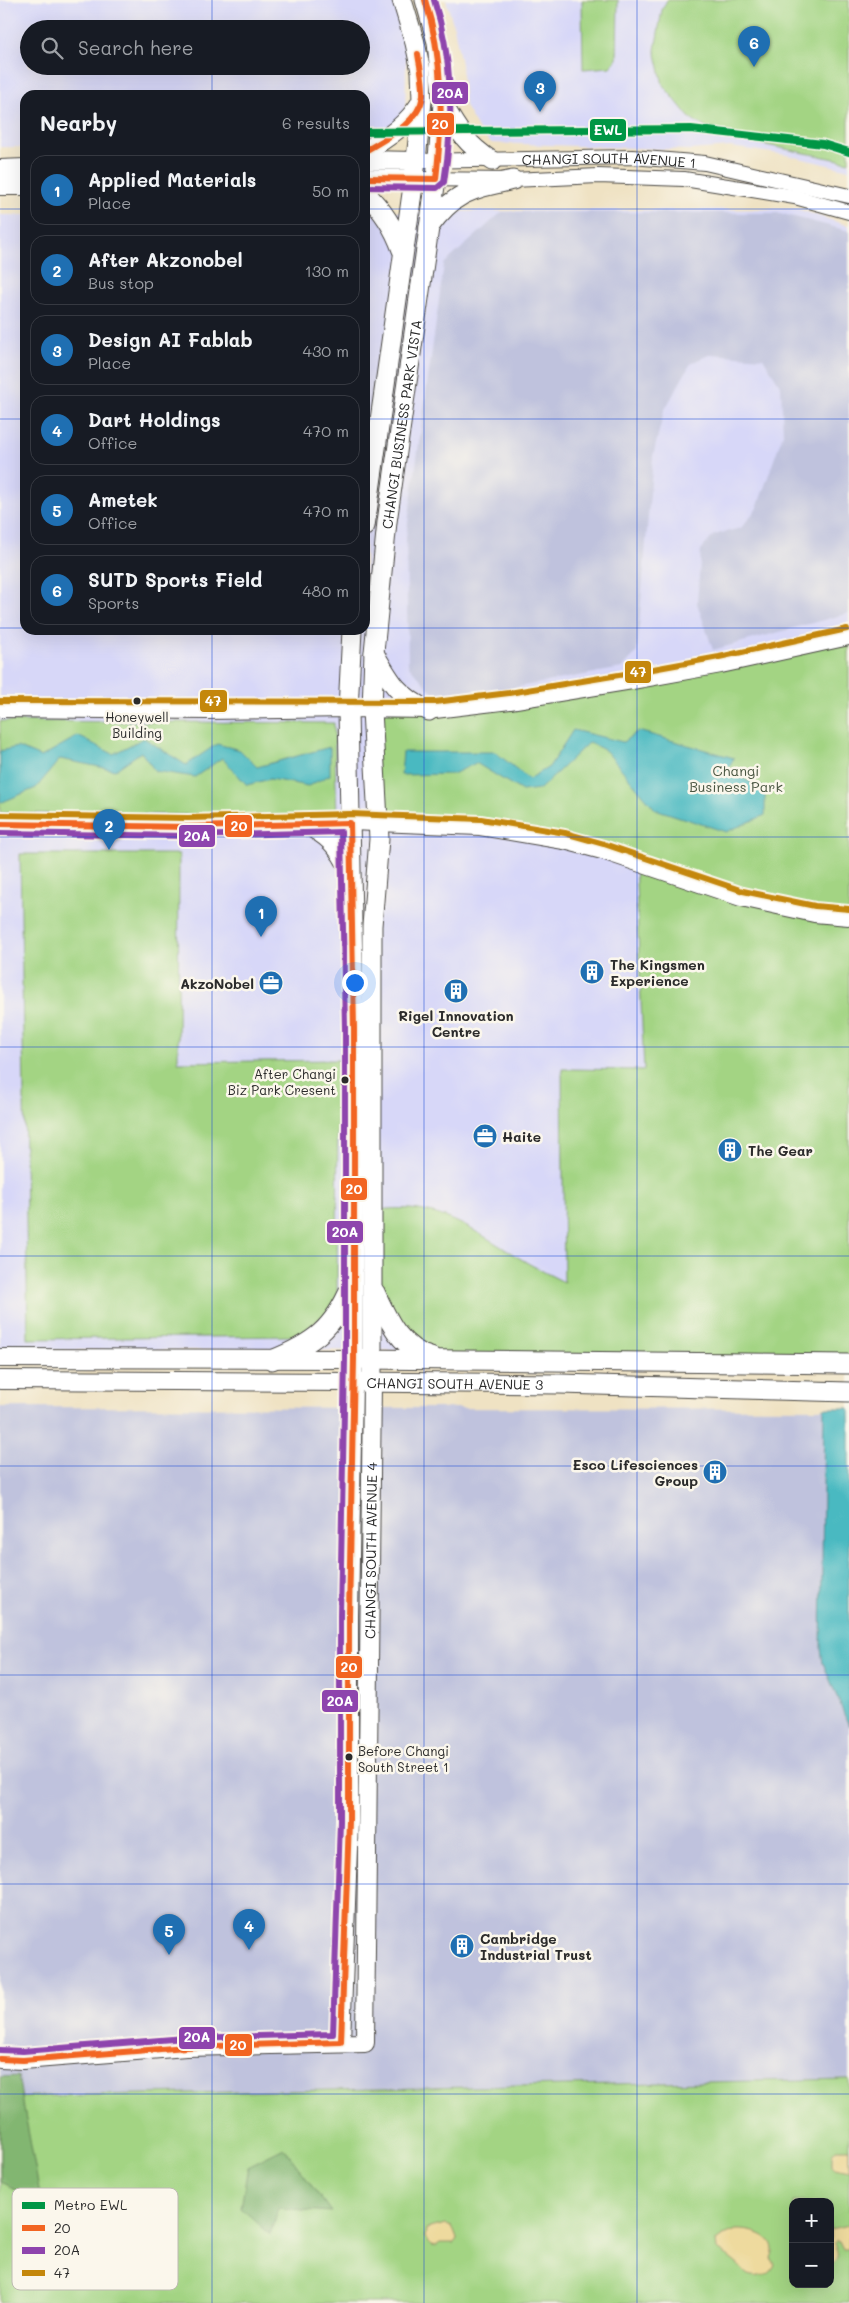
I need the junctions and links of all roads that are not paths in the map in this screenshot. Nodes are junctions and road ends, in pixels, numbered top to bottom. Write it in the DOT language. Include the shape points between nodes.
graph roads {
  1 [pos="402,0"];
  2 [pos="424,0"];
  3 [pos="422,101"];
  4 [pos="443,104"];
  5 [pos="370,147"];
  6 [pos="370,161"];
  7 [pos="492,161"];
  8 [pos="20,168"];
  9 [pos="0,169"];
  10 [pos="414,170"];
  11 [pos="437,170"];
  12 [pos="370,177"];
  13 [pos="512,180"];
  14 [pos="0,186"];
  15 [pos="20,186"];
  16 [pos="849,196"];
  17 [pos="370,198"];
  18 [pos="849,212"];
  19 [pos="429,228"];
  20 [pos="402,251"];
  21 [pos="370,489"];
  22 [pos="352,635"];
  23 [pos="849,638"];
  24 [pos="374,652"];
  25 [pos="0,710"];
  26 [pos="348,710"];
  27 [pos="372,710"];
  28 [pos="430,711"];
  29 [pos="350,823"];
  30 [pos="0,824"];
  31 [pos="303,824"];
  32 [pos="378,824"];
  33 [pos="351,874"];
  34 [pos="849,918"];
  35 [pos="353,1281"];
  36 [pos="373,1288"];
  37 [pos="0,1358"];
  38 [pos="363,1359"];
  39 [pos="272,1360"];
  40 [pos="444,1361"];
  41 [pos="849,1364"];
  42 [pos="0,1380"];
  43 [pos="353,1382"];
  44 [pos="372,1382"];
  45 [pos="849,1392"];
  46 [pos="342,2042"];
  47 [pos="0,2059"];
  1 -- 3 [label="main road, CHANGI BUSINESS PARK VISTA" via="421,71"];
  2 -- 4 [label="main road" via="436,42"];
  3 -- 5 [label="main road" via="400,128"];
  3 -- 10 [label="main road, CHANGI BUSINESS PARK VISTA"];
  4 -- 7 [label="main road" via="464,138"];
  4 -- 11 [label="main road, CHANGI BUSINESS PARK VISTA"];
  6 -- 10 [label="street, CHANGI SOUTH AVENUE 1"];
  7 -- 11 [label="street, CHANGI SOUTH AVENUE 1"];
  7 -- 16 [label="street, CHANGI SOUTH AVENUE 1" via="632,157 705,163"];
  8 -- 9 [label="street"];
  10 -- 11 [label="street, CHANGI SOUTH AVENUE 1"];
  10 -- 12 [label="street, CHANGI SOUTH AVENUE 1"];
  10 -- 20 [label="main road, CHANGI BUSINESS PARK VISTA"];
  11 -- 13 [label="street, CHANGI SOUTH AVENUE 1"];
  11 -- 19 [label="main road, CHANGI BUSINESS PARK VISTA"];
  13 -- 18 [label="street, CHANGI SOUTH AVENUE 1" via="598,176 684,179 794,197"];
  13 -- 19 [label="main road" via="463,193 440,211"];
  14 -- 15 [label="street"];
  17 -- 20 [label="main road" via="392,225"];
  19 -- 24 [label="main road, CHANGI BUSINESS PARK VISTA" via="386,531"];
  20 -- 21 [label="main road, CHANGI BUSINESS PARK VISTA"];
  22 -- 26 [label="main road"];
  23 -- 28 [label="street" via="632,682"];
  24 -- 27 [label="main road, CHANGI BUSINESS PARK VISTA"];
  24 -- 28 [label="main road" via="389,679 405,698"];
  25 -- 26 [label="street"];
  26 -- 27 [label="street"];
  26 -- 29 [label="main road"];
  27 -- 28 [label="street"];
  27 -- 32 [label="main road, CHANGI BUSINESS PARK VISTA"];
  29 -- 31 [label="street"];
  29 -- 32 [label="street"];
  29 -- 33 [label="main road"];
  30 -- 31 [label="street" via="188,827"];
  31 -- 33 [label="main road" via="316,829 338,847"];
  32 -- 34 [label="street" via="480,828 564,842 627,859 741,899 814,915"];
  32 -- 36 [label="main road, CHANGI BUSINESS PARK VISTA" via="372,926"];
  33 -- 35 [label="main road"];
  35 -- 38 [label="main road"];
  35 -- 39 [label="main road" via="328,1327 313,1340"];
  36 -- 38 [label="main road, CHANGI BUSINESS PARK VISTA"];
  36 -- 40 [label="main road" via="405,1344 421,1355"];
  37 -- 39 [label="street, CHANGI SOUTH AVENUE 3"];
  38 -- 39 [label="street, CHANGI SOUTH AVENUE 3"];
  38 -- 40 [label="main road, CHANGI SOUTH AVENUE 3"];
  38 -- 43 [label="main road, CHANGI SOUTH AVENUE 4"];
  38 -- 44 [label="main road, CHANGI SOUTH AVENUE 4"];
  40 -- 41 [label="main road, CHANGI SOUTH AVENUE 3"];
  42 -- 43 [label="street, CHANGI SOUTH AVENUE 3"];
  43 -- 44 [label="main road, CHANGI SOUTH AVENUE 3"];
  43 -- 46 [label="street, CHANGI SOUTH AVENUE 4" via="349,1821"];
  44 -- 45 [label="main road, CHANGI SOUTH AVENUE 3"];
  44 -- 46 [label="street, CHANGI SOUTH AVENUE 4" via="365,2043"];
  46 -- 47 [label="street" via="186,2047"];
}
